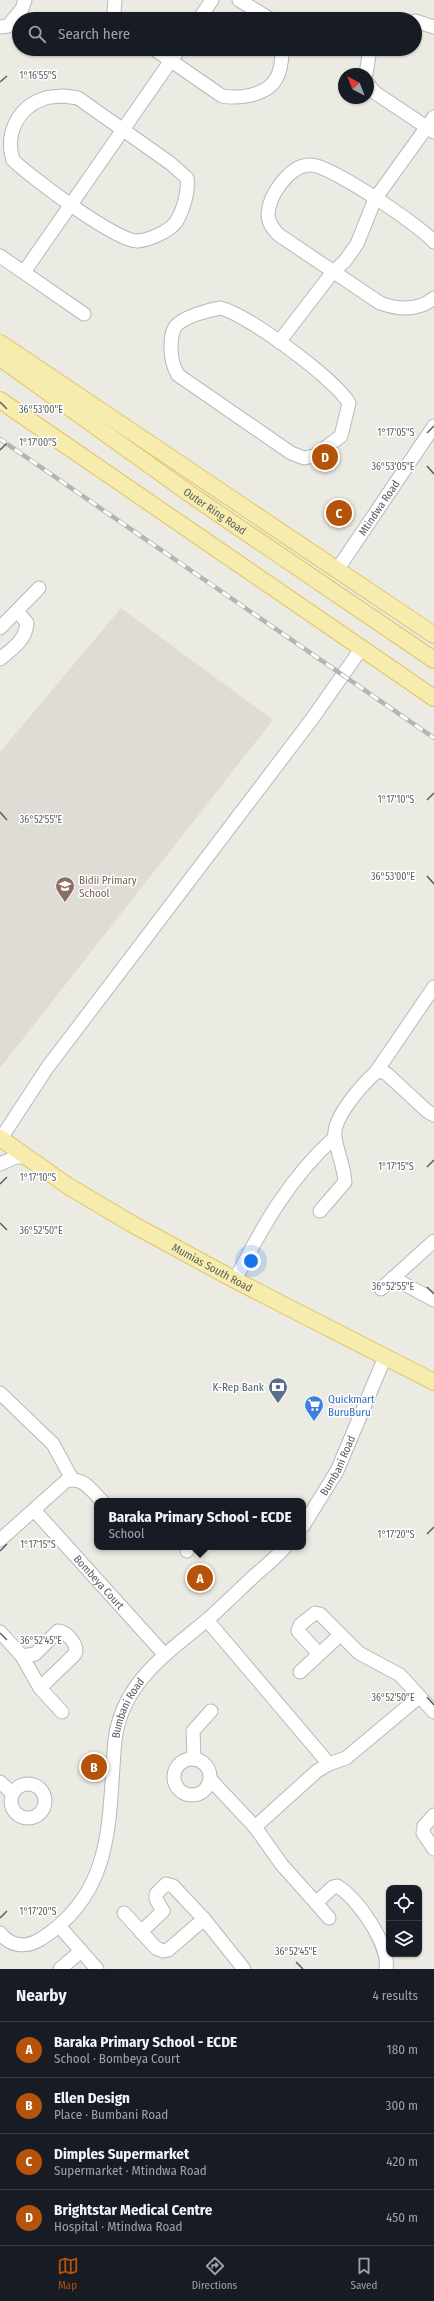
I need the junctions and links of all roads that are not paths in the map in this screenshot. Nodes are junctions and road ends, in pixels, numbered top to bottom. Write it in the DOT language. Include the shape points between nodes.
graph roads {
  1 [pos="25,0"];
  2 [pos="115,0"];
  3 [pos="212,0"];
  4 [pos="239,0"];
  5 [pos="20,12"];
  6 [pos="114,12"];
  7 [pos="204,12"];
  8 [pos="259,12"];
  9 [pos="12,21"];
  10 [pos="422,23"];
  11 [pos="0,27"];
  12 [pos="434,27"];
  13 [pos="164,56"];
  14 [pos="174,56"];
  15 [pos="282,56"];
  16 [pos="369,56"];
  17 [pos="171,61"];
  18 [pos="367,68"];
  19 [pos="374,92"];
  20 [pos="432,126"];
  21 [pos="122,130"];
  22 [pos="375,199"];
  23 [pos="72,205"];
  24 [pos="434,242"];
  25 [pos="0,256"];
  26 [pos="24,272"];
  27 [pos="332,273"];
  28 [pos="434,298"];
  29 [pos="84,314"];
  30 [pos="279,342"];
  31 [pos="0,343"];
  32 [pos="0,358"];
  33 [pos="0,400"];
  34 [pos="434,426"];
  35 [pos="337,570"];
  36 [pos="40,588"];
  37 [pos="18,612"];
  38 [pos="0,628"];
  39 [pos="434,635"];
  40 [pos="361,649"];
  41 [pos="0,659"];
  42 [pos="434,660"];
  43 [pos="434,698"];
  44 [pos="434,986"];
  45 [pos="376,1072"];
  46 [pos="434,1115"];
  47 [pos="335,1137"];
  48 [pos="0,1139"];
  49 [pos="26,1157"];
  50 [pos="0,1164"];
  51 [pos="320,1211"];
  52 [pos="434,1241"];
  53 [pos="393,1278"];
  54 [pos="235,1280"];
  55 [pos="381,1288"];
  56 [pos="434,1300"];
  57 [pos="385,1357"];
  58 [pos="434,1382"];
  59 [pos="0,1393"];
  60 [pos="72,1479"];
  61 [pos="99,1498"];
  62 [pos="34,1510"];
  63 [pos="306,1521"];
  64 [pos="0,1540"];
  65 [pos="282,1550"];
  66 [pos="207,1620"];
  67 [pos="0,1632"];
  68 [pos="340,1635"];
  69 [pos="164,1654"];
  70 [pos="319,1654"];
  71 [pos="22,1656"];
  72 [pos="300,1672"];
  73 [pos="40,1688"];
  74 [pos="420,1697"];
  75 [pos="211,1711"];
  76 [pos="62,1712"];
  77 [pos="434,1712"];
  78 [pos="194,1759"];
  79 [pos="329,1764"];
  80 [pos="210,1779"];
  81 [pos="0,1782"];
  82 [pos="12,1793"];
  83 [pos="434,1815"];
  84 [pos="255,1827"];
  85 [pos="434,1849"];
  86 [pos="316,1903"];
  87 [pos="124,1913"];
  88 [pos="329,1918"];
  89 [pos="204,1919"];
  90 [pos="60,1927"];
  91 [pos="142,1932"];
  92 [pos="1,1935"];
  93 [pos="81,1951"];
  94 [pos="60,1969"];
  95 [pos="97,1969"];
  96 [pos="244,1969"];
  97 [pos="386,1969"];
  1 -- 5 [label="street"];
  2 -- 6 [label="street"];
  3 -- 7 [label="street"];
  4 -- 8 [label="street"];
  9 -- 11 [label="street" via="8,26"];
  10 -- 12 [label="street"];
  13 -- 17 [label="street"];
  14 -- 17 [label="street"];
  15 -- 17 [label="street" via="278,74 269,87 234,98 222,96"];
  16 -- 18 [label="street"];
  17 -- 21 [label="street"];
  19 -- 20 [label="street"];
  20 -- 22 [label="street"];
  21 -- 23 [label="street"];
  21 -- 23 [label="street" via="78,98 64,96 44,98 28,107 18,117 11,135 13,160"];
  21 -- 23 [label="street" via="187,178 188,187 180,216 173,226 138,241 123,238"];
  22 -- 24 [label="street" via="427,233"];
  22 -- 27 [label="street" via="357,244 345,261"];
  22 -- 27 [label="street" via="327,170 311,165 294,170 277,188 268,214 270,226 278,235"];
  23 -- 26 [label="street"];
  25 -- 26 [label="street"];
  26 -- 29 [label="street"];
  27 -- 28 [label="street" via="380,303 394,308 424,306"];
  27 -- 30 [label="street"];
  30 -- 30 [label="street" via="230,310 209,310 182,321 176,327 172,336 173,366 178,375 291,453 304,458 314,456 341,436 349,403 344,394 324,376"];
  31 -- 35 [label="main road"];
  32 -- 42 [label="main road, Outer Ring Road" via="216,512"];
  33 -- 40 [label="main road"];
  34 -- 35 [label="street, Mtindwa Road"];
  35 -- 39 [label="main road"];
  36 -- 37 [label="street"];
  37 -- 38 [label="street"];
  37 -- 41 [label="street" via="28,623 27,633"];
  40 -- 43 [label="main road"];
  40 -- 48 [label="street" via="312,718 47,1068"];
  44 -- 45 [label="street"];
  45 -- 46 [label="street" via="387,1074"];
  45 -- 47 [label="street" via="339,1117"];
  47 -- 51 [label="street" via="345,1171 345,1182"];
  47 -- 54 [label="street" via="312,1158 264,1223"];
  48 -- 49 [label="main road, Mumias South Road"];
  49 -- 50 [label="street" via="16,1157"];
  49 -- 54 [label="main road, Mumias South Road" via="100,1206"];
  52 -- 53 [label="street"];
  53 -- 55 [label="street"];
  53 -- 56 [label="street"];
  54 -- 57 [label="main road, Mumias South Road"];
  57 -- 58 [label="main road, Mumias South Road"];
  57 -- 63 [label="street, Bumbani Road" via="337,1471"];
  59 -- 60 [label="street" via="53,1444"];
  60 -- 61 [label="street" via="85,1483"];
  60 -- 62 [label="street" via="66,1481"];
  62 -- 64 [label="street"];
  62 -- 69 [label="street, Bombeya Court"];
  65 -- 66 [label="street, Bumbani Road"];
  66 -- 69 [label="street, Bumbani Road"];
  66 -- 79 [label="street"];
  67 -- 71 [label="street"];
  68 -- 70 [label="street"];
  68 -- 70 [label="street" via="320,1614 311,1615 300,1625 298,1631"];
  68 -- 74 [label="street" via="359,1653 400,1675"];
  69 -- 90 [label="street, Bumbani Road" via="139,1681 123,1709 117,1725 105,1850 99,1869 84,1896"];
  70 -- 72 [label="street"];
  71 -- 73 [label="street"];
  71 -- 73 [label="street" via="35,1654 58,1631 74,1643 75,1654"];
  73 -- 76 [label="street"];
  74 -- 77 [label="street"];
  74 -- 79 [label="street" via="346,1758"];
  75 -- 78 [label="street" via="193,1731"];
  78 -- 80 [label="street" via="202,1762 208,1769"];
  78 -- 80 [label="street" via="184,1760 177,1766 173,1775 175,1784 181,1792 199,1794 206,1788"];
  79 -- 84 [label="street" via="317,1771"];
  80 -- 84 [label="street"];
  81 -- 82 [label="street"];
  83 -- 85 [label="street" via="424,1826 423,1833"];
  84 -- 86 [label="street" via="282,1865"];
  86 -- 88 [label="street"];
  86 -- 97 [label="street" via="333,1887 339,1887 373,1925 386,1959"];
  87 -- 91 [label="street"];
  89 -- 91 [label="street" via="165,1950 156,1948"];
  89 -- 91 [label="street" via="173,1886 166,1884 157,1891 156,1896 163,1911"];
  89 -- 96 [label="street"];
  90 -- 92 [label="street, Bumbani Road" via="38,1941 25,1945 13,1944"];
  90 -- 93 [label="street"];
  93 -- 94 [label="street"];
  93 -- 95 [label="street"];
}
